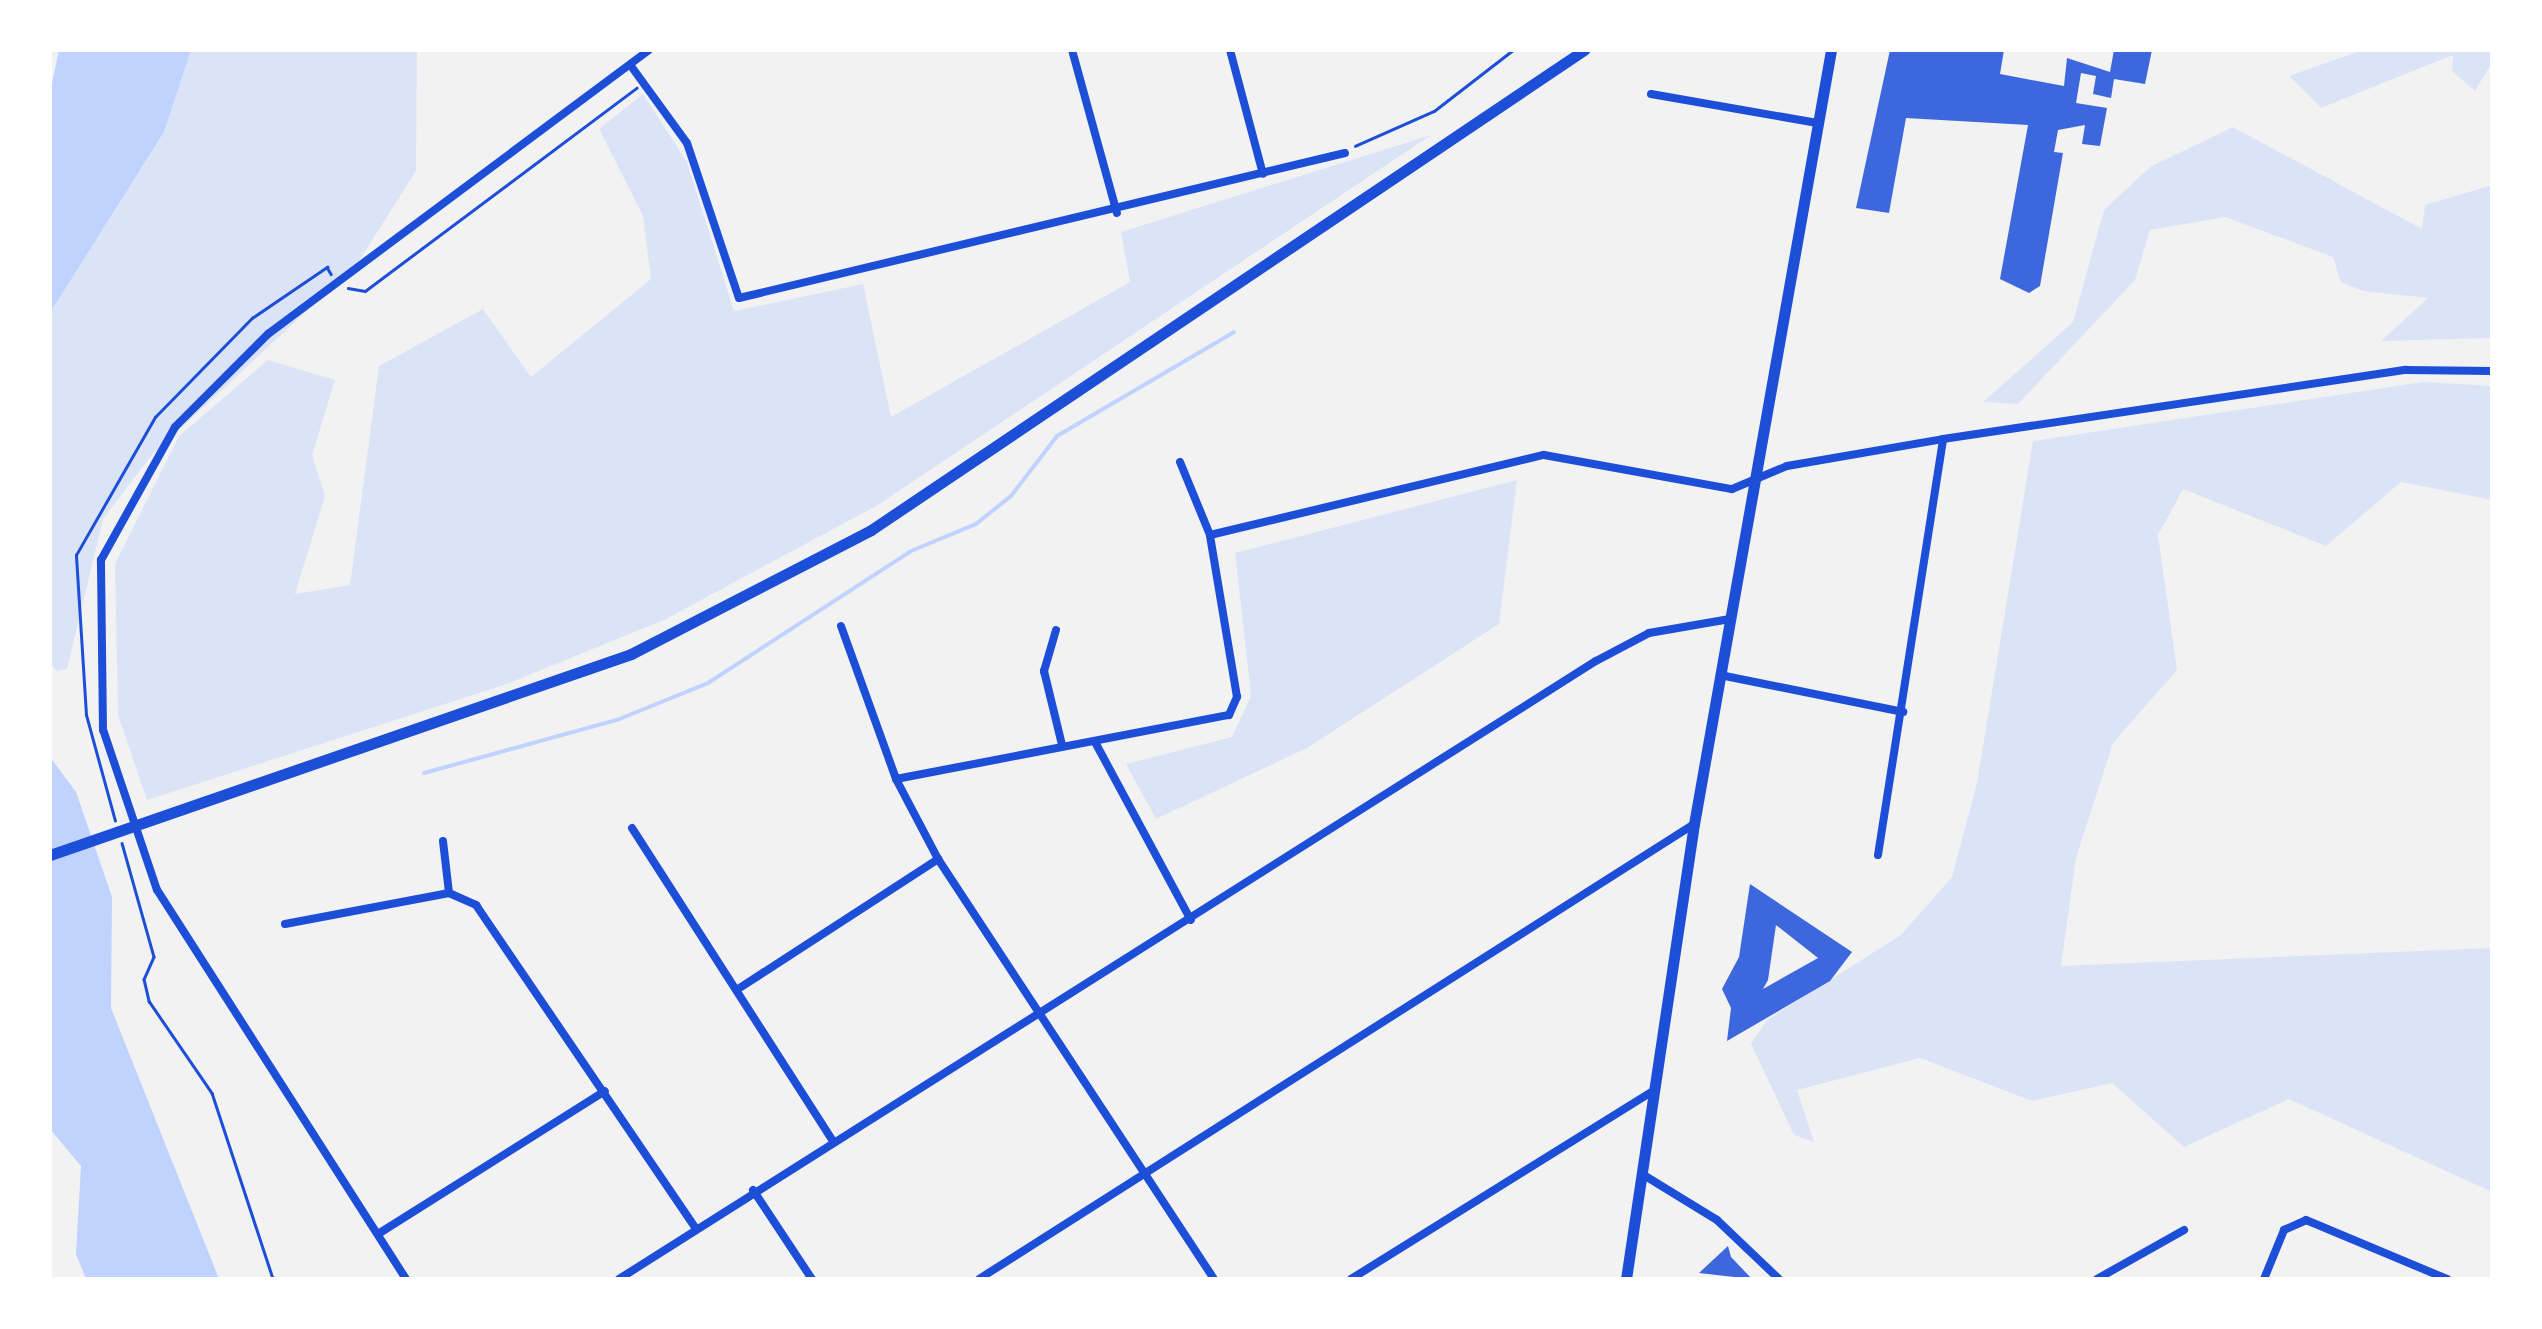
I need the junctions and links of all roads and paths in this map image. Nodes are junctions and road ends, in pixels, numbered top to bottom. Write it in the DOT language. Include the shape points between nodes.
graph roads {
  1 [pos="649,50"];
  2 [pos="1072,50"];
  3 [pos="1230,50"];
  4 [pos="1513,50"];
  5 [pos="1584,50"];
  6 [pos="1828,50"];
  7 [pos="632,66"];
  8 [pos="644,80"];
  9 [pos="1652,94"];
  10 [pos="1818,124"];
  11 [pos="1345,153"];
  12 [pos="1263,174"];
  13 [pos="1117,214"];
  14 [pos="339,286"];
  15 [pos="2492,371"];
  16 [pos="1943,439"];
  17 [pos="1180,462"];
  18 [pos="1756,480"];
  19 [pos="1210,535"];
  20 [pos="1730,619"];
  21 [pos="841,626"];
  22 [pos="1056,630"];
  23 [pos="1720,675"];
  24 [pos="1903,712"];
  25 [pos="1095,742"];
  26 [pos="1062,745"];
  27 [pos="896,779"];
  28 [pos="1694,824"];
  29 [pos="632,828"];
  30 [pos="442,840"];
  31 [pos="50,855"];
  32 [pos="1878,855"];
  33 [pos="938,860"];
  34 [pos="449,894"];
  35 [pos="1191,920"];
  36 [pos="285,924"];
  37 [pos="738,990"];
  38 [pos="1044,1012"];
  39 [pos="1653,1090"];
  40 [pos="605,1091"];
  41 [pos="832,1141"];
  42 [pos="1148,1172"];
  43 [pos="1642,1174"];
  44 [pos="753,1190"];
  45 [pos="695,1227"];
  46 [pos="2184,1230"];
  47 [pos="378,1234"];
  48 [pos="274,1279"];
  49 [pos="406,1279"];
  50 [pos="619,1279"];
  51 [pos="812,1279"];
  52 [pos="978,1279"];
  53 [pos="1214,1279"];
  54 [pos="1351,1279"];
  55 [pos="1626,1279"];
  56 [pos="1779,1279"];
  57 [pos="2098,1279"];
  58 [pos="2264,1279"];
  59 [pos="2447,1279"];
  1 -- 7 [label="street"];
  2 -- 13 [label="street"];
  3 -- 12 [label="street"];
  4 -- 11 [label="path" via="1434,111"];
  5 -- 31 [label="main road" via="871,530 631,654"];
  6 -- 10 [label="main road"];
  7 -- 8 [label="street"];
  7 -- 14 [label="street"];
  8 -- 13 [label="street" via="692,154 739,298"];
  8 -- 14 [label="path" via="621,106 365,291"];
  9 -- 10 [label="street"];
  10 -- 18 [label="main road"];
  11 -- 12 [label="street"];
  12 -- 13 [label="street"];
  14 -- 47 [label="street" via="268,334 176,427 101,560 103,730 157,890"];
  14 -- 48 [label="path" via="327,267 252,318 155,416 76,554 86,715 154,958 144,979 150,1001 212,1093"];
  15 -- 16 [label="street" via="2406,370"];
  16 -- 18 [label="street" via="1787,466"];
  16 -- 24 [label="street"];
  17 -- 19 [label="street"];
  18 -- 19 [label="street" via="1732,489 1544,455"];
  18 -- 20 [label="main road"];
  19 -- 25 [label="street" via="1236,698 1221,720"];
  20 -- 23 [label="main road"];
  20 -- 35 [label="street" via="1649,633 1596,661"];
  21 -- 27 [label="street"];
  22 -- 26 [label="street" via="1044,670"];
  23 -- 24 [label="street"];
  23 -- 28 [label="main road"];
  24 -- 32 [label="street"];
  25 -- 26 [label="street"];
  25 -- 35 [label="street"];
  26 -- 27 [label="street"];
  27 -- 33 [label="street"];
  28 -- 39 [label="main road"];
  28 -- 42 [label="street"];
  29 -- 37 [label="street"];
  30 -- 34 [label="street"];
  33 -- 37 [label="street"];
  33 -- 38 [label="street"];
  34 -- 36 [label="street"];
  34 -- 40 [label="street" via="476,905"];
  35 -- 38 [label="street"];
  37 -- 41 [label="street"];
  38 -- 41 [label="street"];
  38 -- 42 [label="street"];
  39 -- 43 [label="main road"];
  39 -- 54 [label="street"];
  40 -- 45 [label="street"];
  40 -- 47 [label="street"];
  41 -- 44 [label="street"];
  42 -- 52 [label="street"];
  42 -- 53 [label="street"];
  43 -- 55 [label="main road"];
  43 -- 56 [label="street" via="1717,1220"];
  44 -- 45 [label="street"];
  44 -- 51 [label="street"];
  45 -- 50 [label="street"];
  46 -- 57 [label="street"];
  47 -- 49 [label="street"];
  58 -- 59 [label="street" via="2284,1230 2306,1220"];
}
